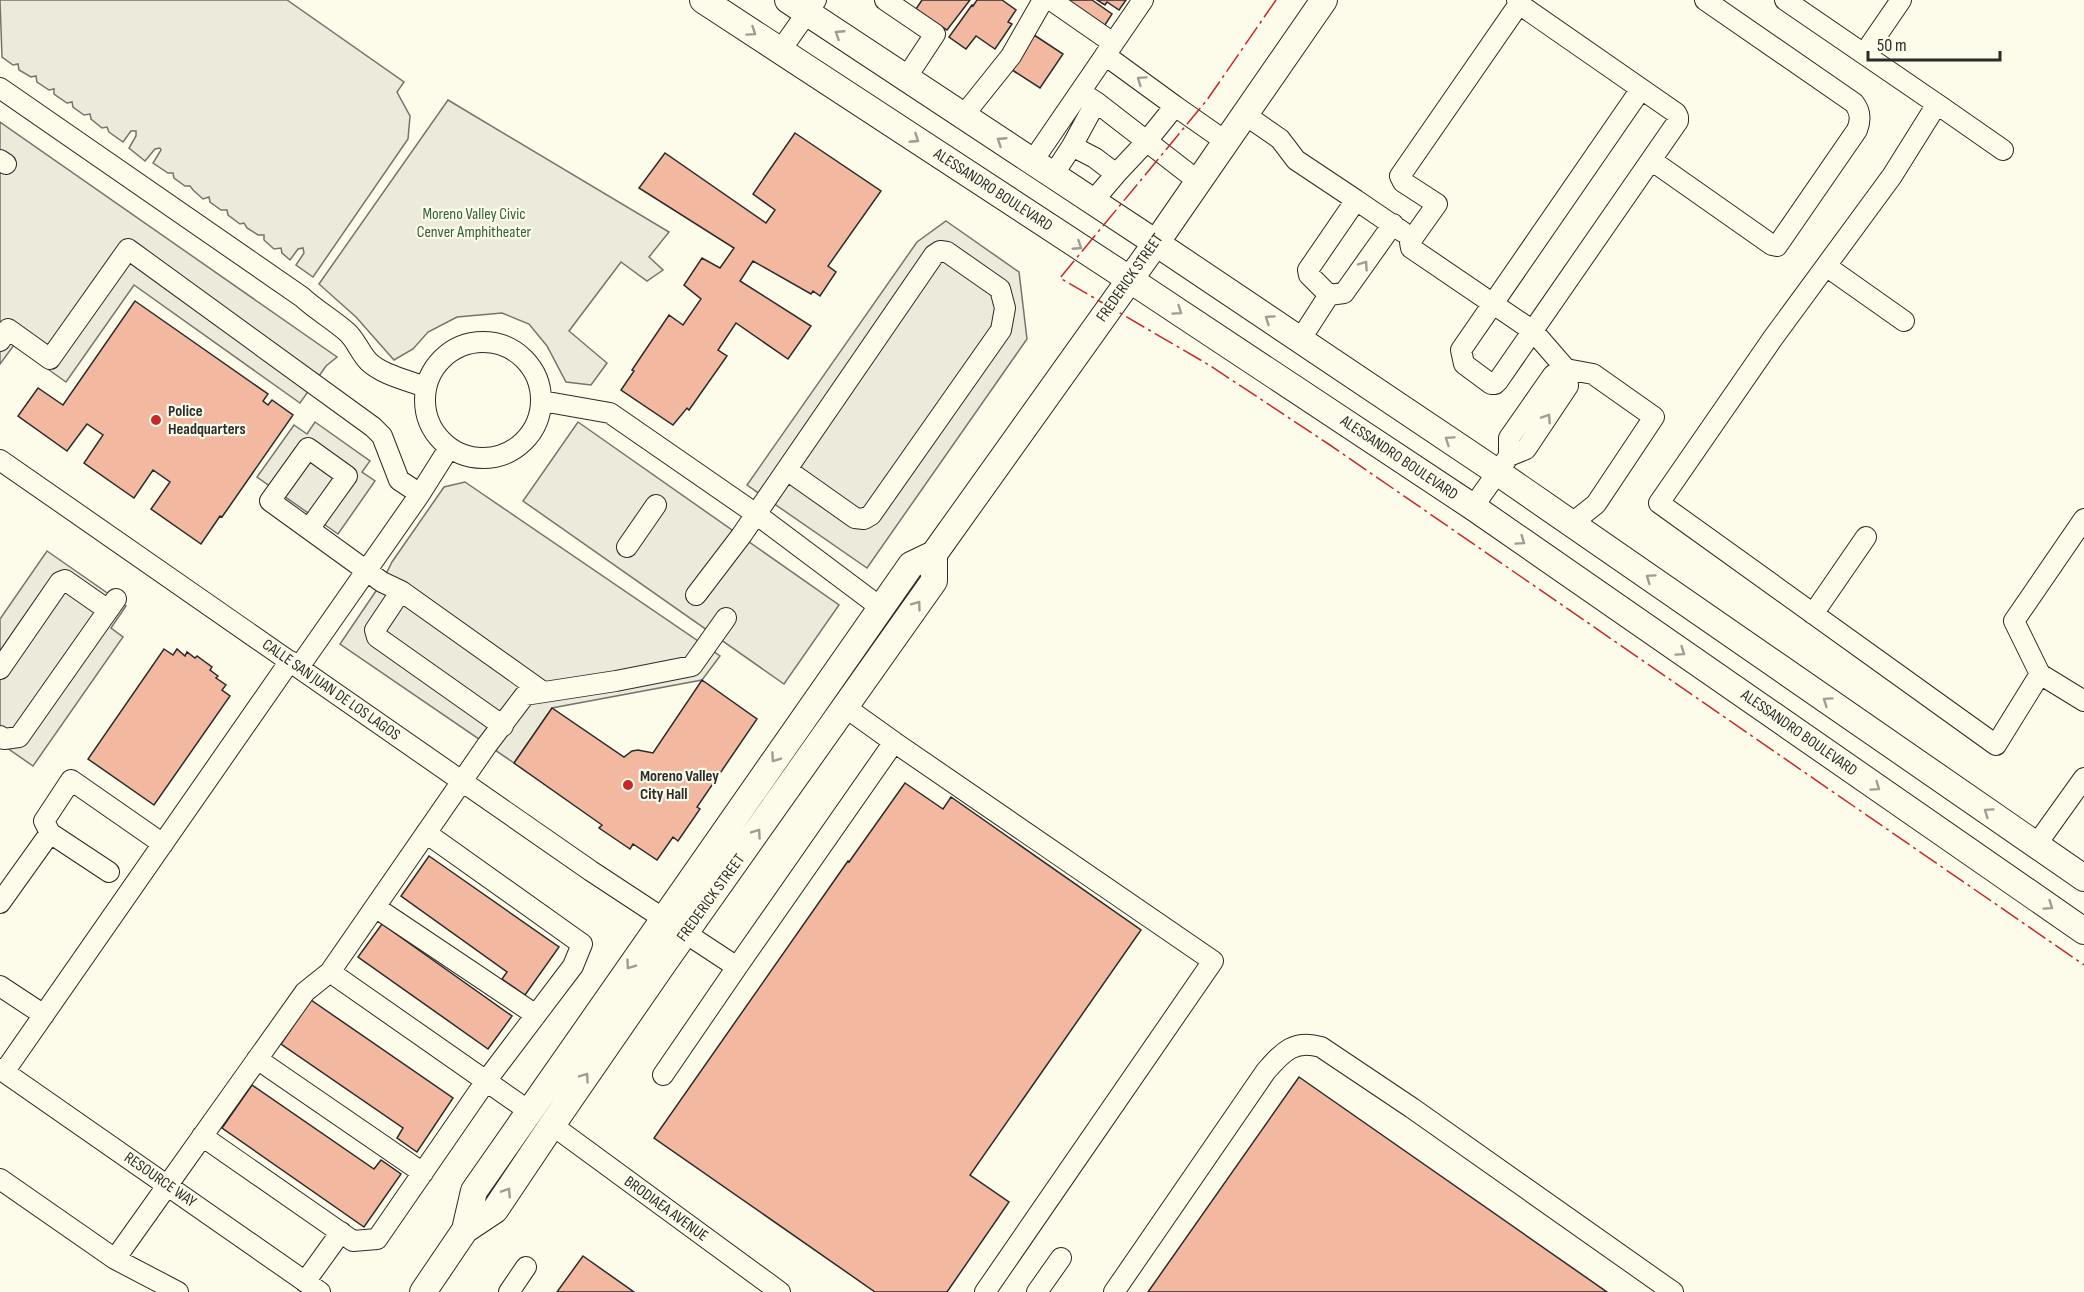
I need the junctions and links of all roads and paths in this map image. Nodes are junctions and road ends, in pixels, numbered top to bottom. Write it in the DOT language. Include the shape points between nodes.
graph roads {
  1 [pos="703,0"];
  2 [pos="885,0"];
  3 [pos="1044,0"];
  4 [pos="1051,0"];
  5 [pos="1143,0"];
  6 [pos="1323,0"];
  7 [pos="1705,0"];
  8 [pos="1785,0"];
  9 [pos="1901,0"];
  10 [pos="1518,2"];
  11 [pos="804,4"];
  12 [pos="1109,49"];
  13 [pos="780,51"];
  14 [pos="1864,54"];
  15 [pos="906,78"];
  16 [pos="0,88"];
  17 [pos="1641,89"];
  18 [pos="1088,97"];
  19 [pos="1937,104"];
  20 [pos="1175,106"];
  21 [pos="1244,114"];
  22 [pos="963,116"];
  23 [pos="1225,141"];
  24 [pos="1146,142"];
  25 [pos="1072,146"];
  26 [pos="2003,150"];
  27 [pos="1651,160"];
  28 [pos="1043,168"];
  29 [pos="1116,174"];
  30 [pos="1198,181"];
  31 [pos="1356,200"];
  32 [pos="1093,201"];
  33 [pos="1393,224"];
  34 [pos="1413,239"];
  35 [pos="1156,243"];
  36 [pos="1826,266"];
  37 [pos="1129,279"];
  38 [pos="1329,295"];
  39 [pos="1492,304"];
  40 [pos="1904,321"];
  41 [pos="1533,331"];
  42 [pos="1300,340"];
  43 [pos="0,341"];
  44 [pos="1566,369"];
  45 [pos="425,387"];
  46 [pos="542,401"];
  47 [pos="449,448"];
  48 [pos="0,460"];
  49 [pos="1503,464"];
  50 [pos="787,470"];
  51 [pos="420,494"];
  52 [pos="656,505"];
  53 [pos="1473,507"];
  54 [pos="756,514"];
  55 [pos="2084,519"];
  56 [pos="1571,524"];
  57 [pos="309,530"];
  58 [pos="1866,537"];
  59 [pos="627,547"];
  60 [pos="934,554"];
  61 [pos="366,570"];
  62 [pos="401,591"];
  63 [pos="696,596"];
  64 [pos="880,607"];
  65 [pos="1813,614"];
  66 [pos="726,618"];
  67 [pos="295,664"];
  68 [pos="0,669"];
  69 [pos="2040,674"];
  70 [pos="543,692"];
  71 [pos="2084,701"];
  72 [pos="845,707"];
  73 [pos="503,726"];
  74 [pos="0,736"];
  75 [pos="894,742"];
  76 [pos="800,773"];
  77 [pos="2084,778"];
  78 [pos="462,781"];
  79 [pos="50,833"];
  80 [pos="426,833"];
  81 [pos="163,844"];
  82 [pos="2036,845"];
  83 [pos="109,872"];
  84 [pos="2084,878"];
  85 [pos="0,903"];
  86 [pos="375,907"];
  87 [pos="664,918"];
  88 [pos="2084,931"];
  89 [pos="686,932"];
  90 [pos="737,967"];
  91 [pos="330,972"];
  92 [pos="0,986"];
  93 [pos="44,1015"];
  94 [pos="536,1015"];
  95 [pos="257,1059"];
  96 [pos="2,1070"];
  97 [pos="663,1075"];
  98 [pos="486,1081"];
  99 [pos="529,1111"];
  100 [pos="552,1125"];
  101 [pos="202,1136"];
  102 [pos="423,1173"];
  103 [pos="0,1179"];
  104 [pos="167,1185"];
  105 [pos="465,1230"];
  106 [pos="340,1232"];
  107 [pos="1061,1257"];
  108 [pos="115,1259"];
  109 [pos="526,1267"];
  110 [pos="313,1287"];
  111 [pos="773,1290"];
  112 [pos="178,1292"];
  113 [pos="423,1292"];
  114 [pos="509,1292"];
  115 [pos="985,1292"];
  116 [pos="1037,1292"];
  117 [pos="1114,1292"];
  118 [pos="1673,1292"];
  1 -- 13 [label="main road, ALESSANDRO BOULEVARD, one-way"];
  2 -- 15 [label="street" via="935,34"];
  3 -- 22 [label="street" via="1011,56"];
  4 -- 12 [label="street"];
  5 -- 12 [label="street"];
  6 -- 21 [label="main road, FREDERICK STREET"];
  7 -- 27 [label="street" via="1854,103 1859,109 1857,130 1777,246"];
  8 -- 14 [label="street"];
  9 -- 14 [label="street"];
  10 -- 17 [label="street"];
  10 -- 34 [label="street" via="1400,176 1437,204"];
  11 -- 13 [label="street"];
  15 -- 11 [label="main road, one-way"];
  12 -- 18 [label="street"];
  20 -- 12 [label="street, one-way"];
  13 -- 37 [label="main road, ALESSANDRO BOULEVARD, one-way"];
  14 -- 19 [label="street"];
  15 -- 22 [label="main road"];
  16 -- 45 [label="street" via="302,297 348,333 371,364"];
  17 -- 27 [label="street" via="1678,117"];
  17 -- 39 [label="street"];
  18 -- 24 [label="street"];
  18 -- 25 [label="street"];
  18 -- 28 [label="street"];
  19 -- 26 [label="street"];
  19 -- 36 [label="street" via="1892,176"];
  20 -- 23 [label="street"];
  20 -- 24 [label="street"];
  21 -- 23 [label="main road, FREDERICK STREET"];
  21 -- 31 [label="street" via="1280,140 1296,160"];
  28 -- 22 [label="main road, one-way"];
  23 -- 30 [label="main road, FREDERICK STREET"];
  24 -- 29 [label="street"];
  24 -- 30 [label="street"];
  25 -- 28 [label="street"];
  25 -- 29 [label="street"];
  27 -- 41 [label="street"];
  28 -- 32 [label="main road"];
  29 -- 32 [label="street"];
  30 -- 35 [label="main road, FREDERICK STREET"];
  31 -- 33 [label="street"];
  31 -- 38 [label="street" via="1308,270"];
  32 -- 35 [label="main road"];
  33 -- 34 [label="street"];
  38 -- 33 [label="street, one-way" via="1344,293"];
  34 -- 39 [label="street" via="1411,248"];
  35 -- 37 [label="main road, FREDERICK STREET"];
  42 -- 35 [label="main road, one-way"];
  36 -- 40 [label="street"];
  36 -- 65 [label="street" via="1659,503"];
  37 -- 53 [label="main road, ALESSANDRO BOULEVARD, one-way"];
  37 -- 60 [label="main road, FREDERICK STREET"];
  38 -- 42 [label="street"];
  39 -- 41 [label="street"];
  39 -- 41 [label="street" via="1461,350 1464,364 1491,384 1498,381"];
  41 -- 44 [label="street"];
  49 -- 42 [label="main road, one-way"];
  43 -- 51 [label="street" via="8,329 50,359 128,249 373,427 382,436 399,480"];
  44 -- 49 [label="street" via="1553,375 1509,438"];
  44 -- 56 [label="street" via="1593,374 1654,417 1596,504"];
  45 -- 46 [label="street" via="434,366 451,350 472,342 495,342 517,352 532,368"];
  45 -- 47 [label="street" via="425,410 433,431"];
  46 -- 47 [label="street" via="531,434 515,450 493,458 470,457"];
  46 -- 54 [label="street" via="610,413"];
  47 -- 51 [label="street"];
  48 -- 67 [label="street, CALLE SAN JUAN DE LOS LAGOS"];
  49 -- 53 [label="street"];
  49 -- 56 [label="main road"];
  50 -- 50 [label="street" via="934,255 947,252 1000,289 1005,308 1000,330 871,515 855,518"];
  50 -- 54 [label="street"];
  51 -- 61 [label="street"];
  52 -- 59 [label="street"];
  53 -- 88 [label="main road, ALESSANDRO BOULEVARD, one-way"];
  54 -- 63 [label="street"];
  54 -- 64 [label="street"];
  55 -- 69 [label="street" via="2014,621"];
  82 -- 56 [label="main road, one-way"];
  57 -- 61 [label="street"];
  58 -- 65 [label="street"];
  60 -- 64 [label="main road, FREDERICK STREET" via="911,565"];
  72 -- 60 [label="main road, FREDERICK STREET, one-way" via="934,581"];
  61 -- 62 [label="street"];
  61 -- 67 [label="street"];
  62 -- 70 [label="street"];
  62 -- 73 [label="street" via="375,630 377,637"];
  64 -- 76 [label="main road" via="883,627 803,746 797,762"];
  64 -- 87 [label="main road, FREDERICK STREET, one-way"];
  65 -- 69 [label="street" via="1996,745"];
  66 -- 70 [label="street" via="692,666"];
  67 -- 78 [label="street, CALLE SAN JUAN DE LOS LAGOS"];
  67 -- 81 [label="street"];
  68 -- 74 [label="street" via="60,582 65,580 112,604 19,737"];
  69 -- 71 [label="street"];
  70 -- 73 [label="street" via="525,695"];
  72 -- 75 [label="street"];
  72 -- 76 [label="main road, FREDERICK STREET"];
  73 -- 78 [label="street"];
  75 -- 90 [label="street"];
  75 -- 115 [label="street" via="1213,961"];
  89 -- 76 [label="main road, FREDERICK STREET, one-way"];
  77 -- 82 [label="street"];
  78 -- 80 [label="street"];
  78 -- 87 [label="street, CALLE SAN JUAN DE LOS LAGOS"];
  79 -- 81 [label="street" via="44,821 71,780"];
  79 -- 83 [label="street"];
  79 -- 85 [label="street"];
  80 -- 86 [label="street"];
  80 -- 94 [label="street" via="582,944 573,966"];
  81 -- 93 [label="street"];
  82 -- 84 [label="main road"];
  86 -- 91 [label="street"];
  86 -- 94 [label="street"];
  87 -- 89 [label="street, CALLE SAN JUAN DE LOS LAGOS"];
  87 -- 99 [label="main road, FREDERICK STREET, one-way"];
  89 -- 90 [label="street, CALLE SAN JUAN DE LOS LAGOS"];
  100 -- 89 [label="main road, FREDERICK STREET, one-way"];
  90 -- 97 [label="street"];
  91 -- 95 [label="street" via="305,993"];
  91 -- 98 [label="street"];
  92 -- 93 [label="street"];
  93 -- 96 [label="street"];
  94 -- 98 [label="street"];
  95 -- 101 [label="street"];
  95 -- 102 [label="street"];
  96 -- 104 [label="street, RESOURCE WAY"];
  98 -- 99 [label="street"];
  98 -- 102 [label="street"];
  99 -- 105 [label="main road, FREDERICK STREET" via="474,1191"];
  105 -- 100 [label="main road, FREDERICK STREET, one-way" via="495,1210"];
  100 -- 111 [label="street, BRODIAEA AVENUE"];
  101 -- 104 [label="street"];
  101 -- 106 [label="street"];
  102 -- 106 [label="street" via="377,1239 353,1241"];
  103 -- 108 [label="street"];
  104 -- 108 [label="street"];
  104 -- 110 [label="street, RESOURCE WAY"];
  105 -- 113 [label="main road, FREDERICK STREET"];
  106 -- 110 [label="street"];
  107 -- 116 [label="street"];
  108 -- 112 [label="street"];
  109 -- 114 [label="street"];
  117 -- 118 [label="street" via="1266,1071 1281,1053 1308,1043 1328,1051 1412,1108"];
}
